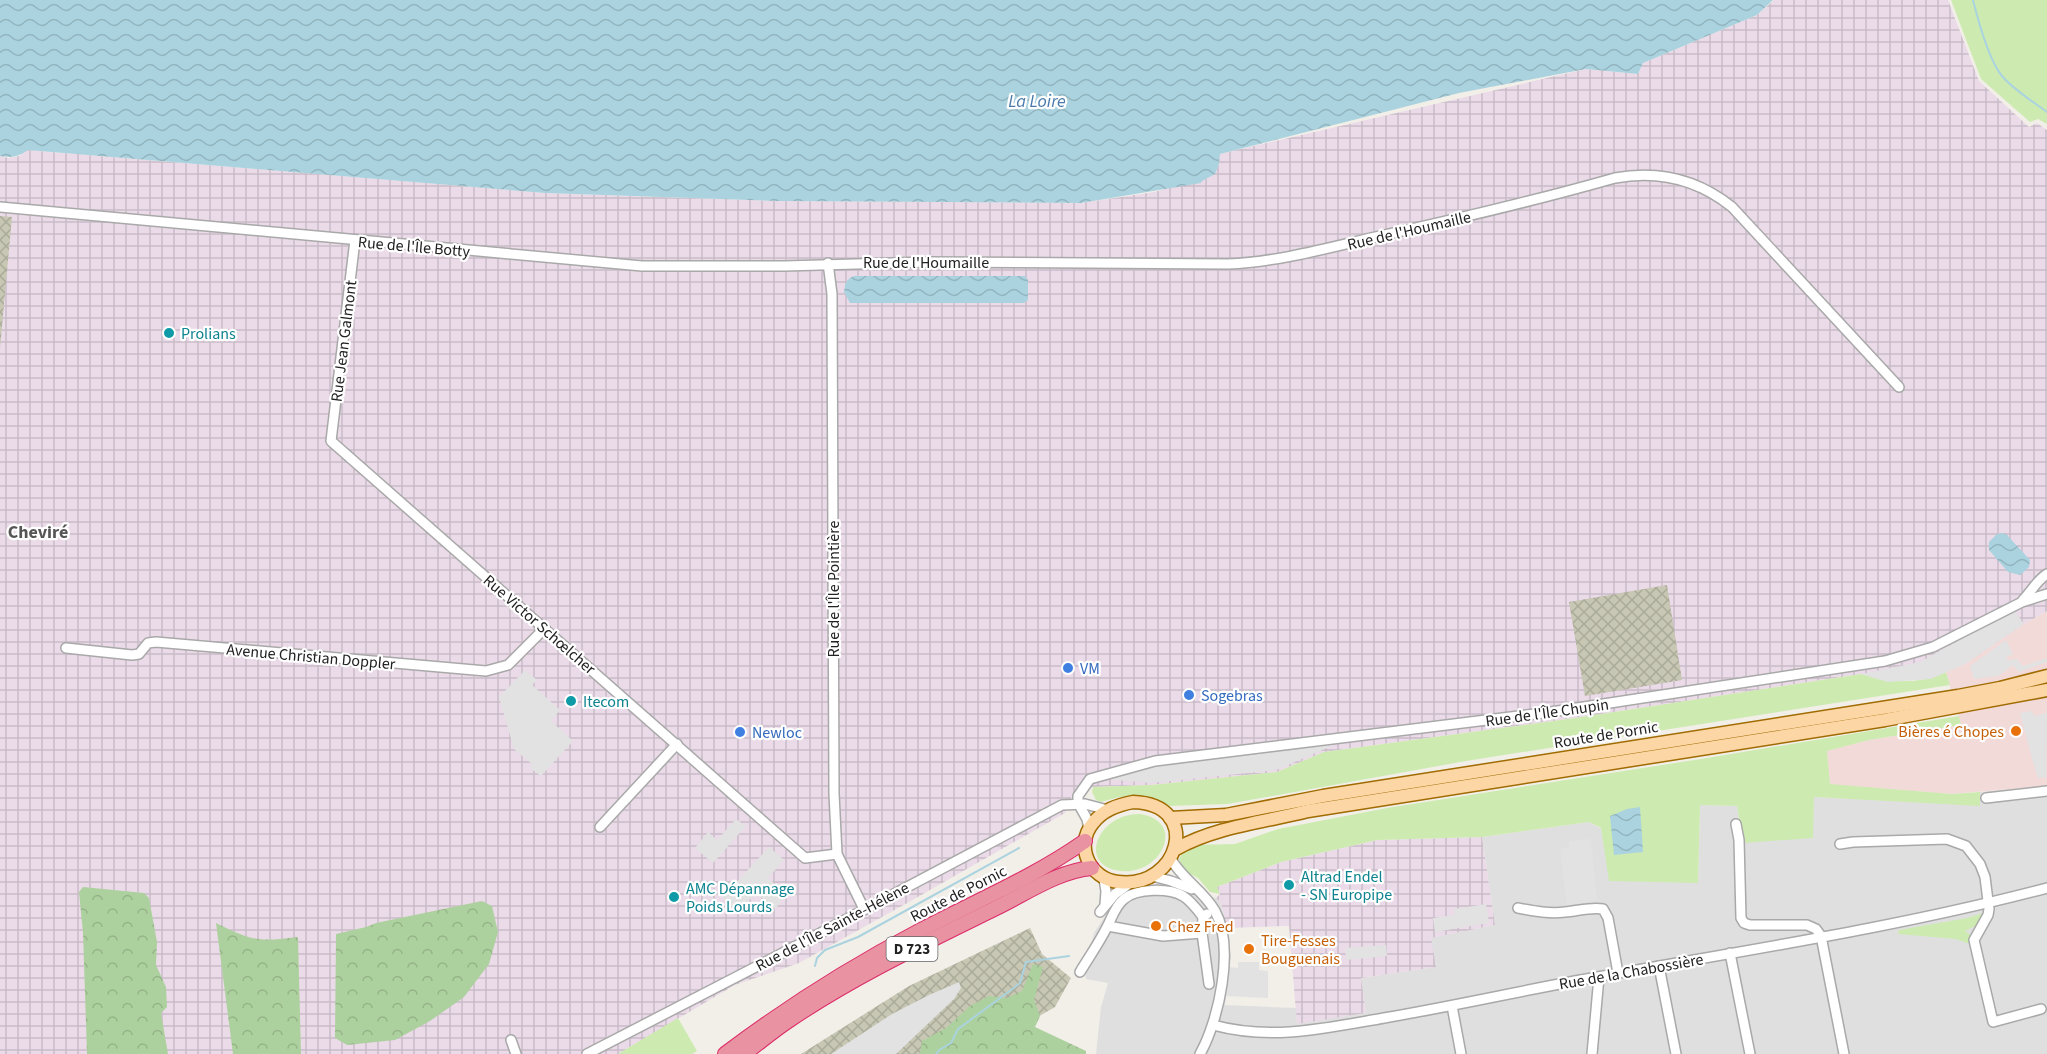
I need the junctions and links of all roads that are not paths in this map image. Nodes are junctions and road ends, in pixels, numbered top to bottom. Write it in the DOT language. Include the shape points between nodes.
graph roads {
  1 [pos="0,207"];
  2 [pos="355,240"];
  3 [pos="828,263"];
  4 [pos="1899,387"];
  5 [pos="332,441"];
  6 [pos="2047,574"];
  7 [pos="2047,594"];
  8 [pos="2022,602"];
  9 [pos="545,628"];
  10 [pos="66,648"];
  11 [pos="411,664"];
  12 [pos="410,675"];
  13 [pos="2047,676"];
  14 [pos="2047,690"];
  15 [pos="677,744"];
  16 [pos="2047,791"];
  17 [pos="1986,798"];
  18 [pos="1078,803"];
  19 [pos="1108,810"];
  20 [pos="1170,818"];
  21 [pos="1736,824"];
  22 [pos="600,827"];
  23 [pos="1087,835"];
  24 [pos="1840,844"];
  25 [pos="837,854"];
  26 [pos="1173,854"];
  27 [pos="1092,868"];
  28 [pos="1152,876"];
  29 [pos="1104,879"];
  30 [pos="1130,883"];
  31 [pos="2047,888"];
  32 [pos="1199,893"];
  33 [pos="1988,903"];
  34 [pos="1518,908"];
  35 [pos="864,909"];
  36 [pos="1215,911"];
  37 [pos="1203,917"];
  38 [pos="1108,926"];
  39 [pos="1202,933"];
  40 [pos="1821,936"];
  41 [pos="1731,953"];
  42 [pos="1659,966"];
  43 [pos="1080,972"];
  44 [pos="1618,973"];
  45 [pos="1599,977"];
  46 [pos="1209,984"];
  47 [pos="1452,1006"];
  48 [pos="2041,1009"];
  49 [pos="1214,1025"];
  50 [pos="511,1040"];
  51 [pos="516,1054"];
  52 [pos="587,1054"];
  53 [pos="725,1054"];
  54 [pos="744,1054"];
  55 [pos="1200,1054"];
  56 [pos="1461,1054"];
  57 [pos="1592,1054"];
  58 [pos="1676,1054"];
  59 [pos="1750,1054"];
  60 [pos="1844,1054"];
  1 -- 2 [label="street, Rue de l'Île Botty"];
  2 -- 3 [label="street, Rue de l'Île Botty" via="642,266"];
  2 -- 5 [label="street, Rue Jean Galmont"];
  3 -- 4 [label="street, Rue de l'Houmaille" via="1251,262 1443,222 1615,178 1667,176 1704,188 1732,207"];
  3 -- 25 [label="street, Rue de l'Île Pointière" via="832,294"];
  5 -- 9 [label="street, Rue Victor Schœlcher"];
  6 -- 8 [label="street, Rue de l'Île Chupin"];
  7 -- 8 [label="street, Rue de l'Île Chupin"];
  8 -- 18 [label="street, Rue de l'Île Chupin" via="1933,647 1885,661 1551,712 1155,761 1090,779 1078,796"];
  9 -- 11 [label="street, Avenue Christian Doppler" via="503,668 486,671"];
  9 -- 15 [label="street, Rue Victor Schœlcher"];
  10 -- 11 [label="street, Avenue Christian Doppler" via="138,658 148,643 156,642"];
  11 -- 12 [label="street"];
  13 -- 20 [label="main road, Route de Pornic" via="1958,696 1346,792 1226,815"];
  14 -- 26 [label="main road, Route de Pornic" via="1885,720 1308,811 1216,832 1189,842"];
  15 -- 22 [label="street"];
  15 -- 25 [label="street, Rue Victor Schœlcher" via="805,858"];
  16 -- 17 [label="street"];
  18 -- 19 [label="street"];
  18 -- 23 [label="street"];
  18 -- 35 [label="street, Rue de l'Île Sainte-Hélène" via="1062,805"];
  19 -- 20 [label="main road" via="1141,802 1159,807"];
  19 -- 23 [label="main road" via="1094,822"];
  20 -- 26 [label="main road" via="1176,830"];
  21 -- 40 [label="street" via="1739,901 1744,923 1807,926"];
  23 -- 27 [label="main road" via="1087,858"];
  23 -- 53 [label="highway, Route de Pornic / D 723" via="1016,883 843,973"];
  24 -- 33 [label="street" via="1957,841 1980,864"];
  25 -- 35 [label="street, Rue de l'Île Pointière"];
  26 -- 28 [label="main road"];
  26 -- 32 [label="street" via="1179,872"];
  27 -- 29 [label="main road"];
  27 -- 54 [label="highway, Route de Pornic / D 723" via="1051,880 898,956 788,1021"];
  28 -- 30 [label="main road"];
  28 -- 32 [label="street"];
  29 -- 30 [label="main road"];
  29 -- 30 [label="street" via="1102,908"];
  31 -- 33 [label="street, Rue de la Chabossière"];
  32 -- 36 [label="street"];
  33 -- 40 [label="street, Rue de la Chabossière"];
  33 -- 48 [label="street" via="1988,915 1974,940 1993,1022"];
  34 -- 44 [label="street" via="1565,913 1603,909"];
  35 -- 52 [label="street, Rue de l'Île Sainte-Hélène"];
  36 -- 37 [label="street"];
  36 -- 49 [label="street" via="1224,965"];
  37 -- 38 [label="street" via="1185,897 1150,892 1124,899"];
  37 -- 39 [label="street"];
  38 -- 39 [label="street" via="1163,936"];
  38 -- 43 [label="street"];
  39 -- 46 [label="street"];
  40 -- 41 [label="street, Rue de la Chabossière"];
  40 -- 60 [label="street"];
  41 -- 42 [label="street, Rue de la Chabossière"];
  41 -- 59 [label="street"];
  42 -- 44 [label="street, Rue de la Chabossière"];
  42 -- 58 [label="street"];
  44 -- 45 [label="street, Rue de la Chabossière"];
  45 -- 47 [label="street, Rue de la Chabossière"];
  45 -- 57 [label="street"];
  47 -- 49 [label="street, Rue de la Chabossière" via="1300,1032 1257,1033"];
  47 -- 56 [label="street"];
  49 -- 55 [label="street"];
  50 -- 51 [label="street"];
}
